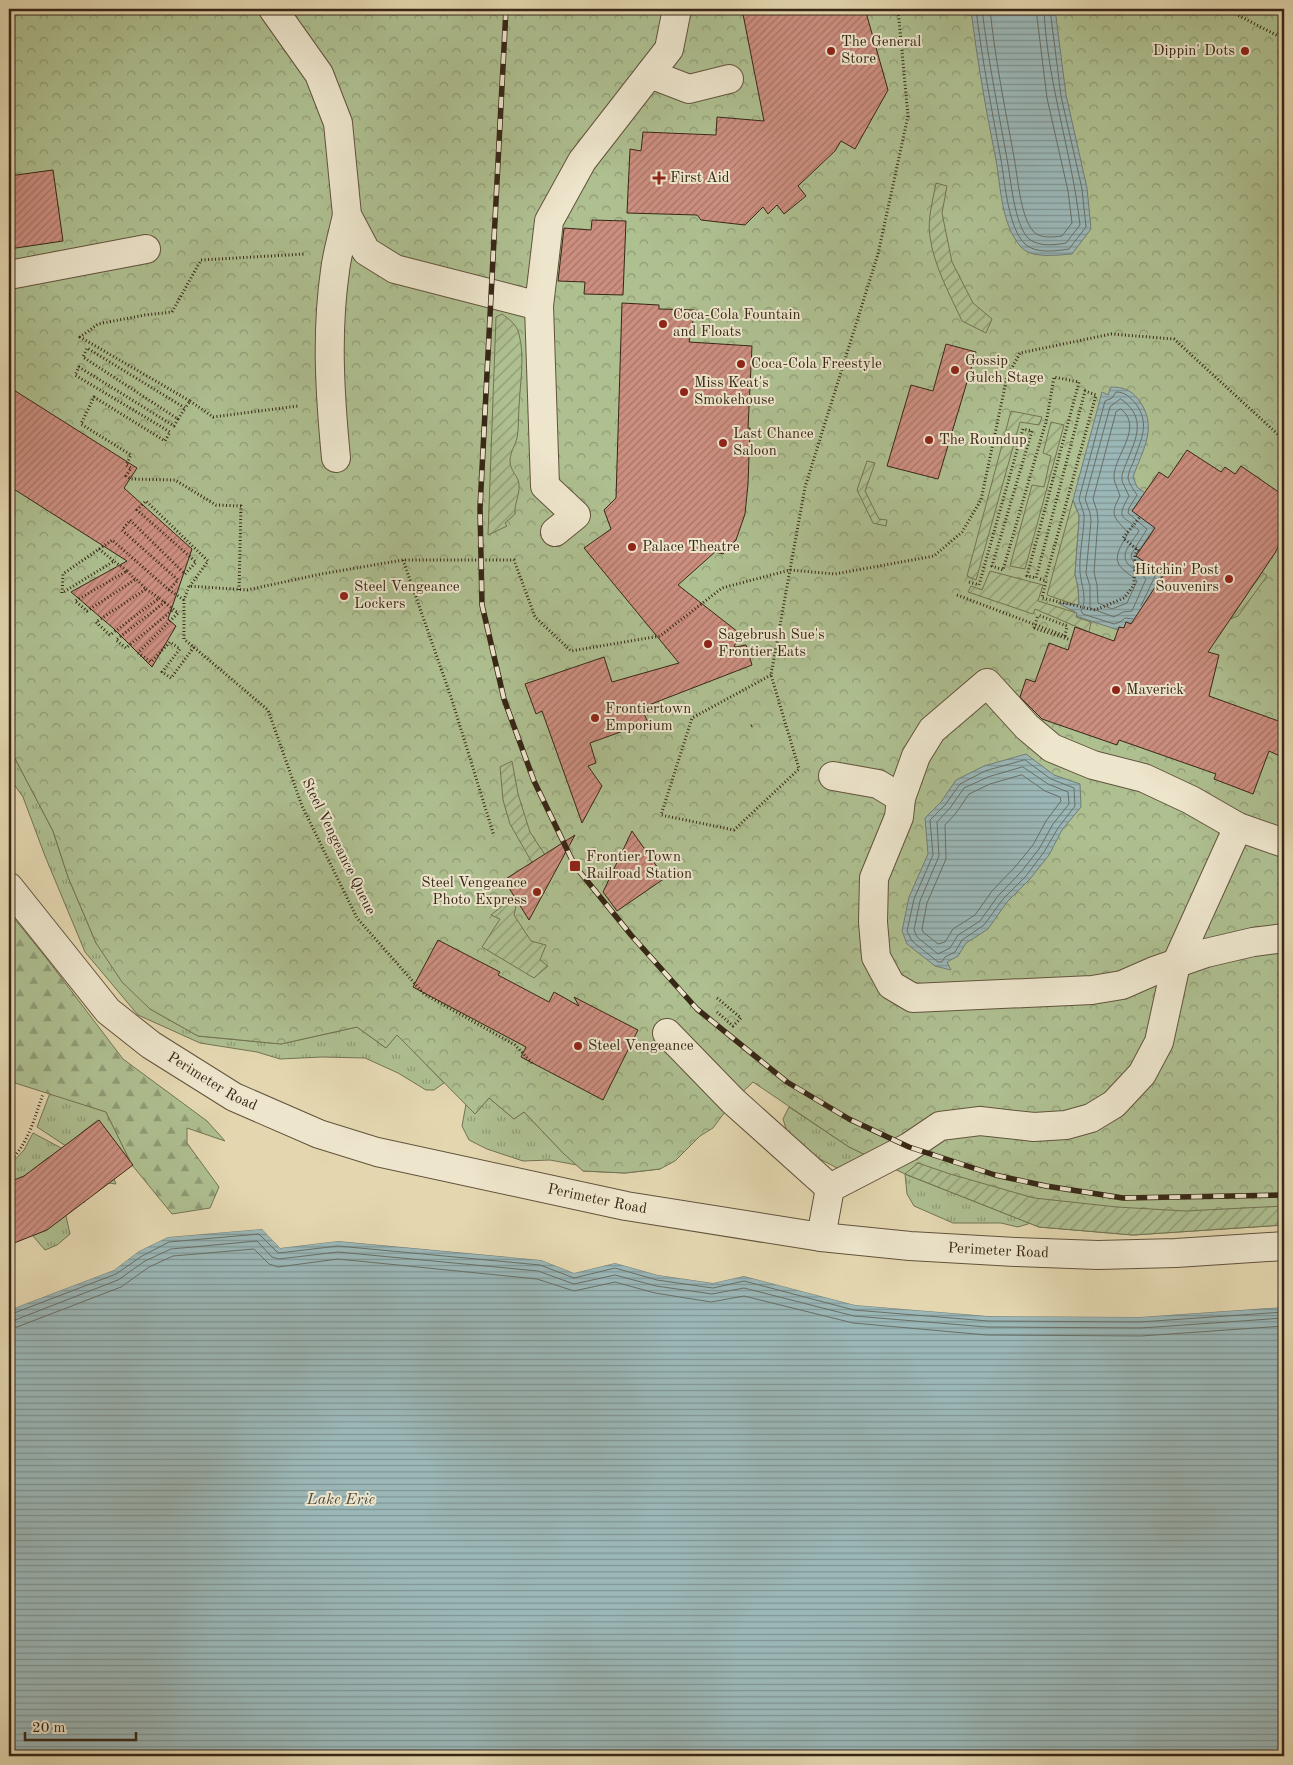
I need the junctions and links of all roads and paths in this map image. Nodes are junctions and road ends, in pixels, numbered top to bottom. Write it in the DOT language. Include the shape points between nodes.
graph roads {
  1 [pos="273,9"];
  2 [pos="677,9"];
  3 [pos="898,9"];
  4 [pos="1226,9"];
  5 [pos="1284,28"];
  6 [pos="1278,34"];
  7 [pos="1284,38"];
  8 [pos="650,74"];
  9 [pos="729,79"];
  10 [pos="347,216"];
  11 [pos="146,250"];
  12 [pos="311,253"];
  13 [pos="9,275"];
  14 [pos="539,306"];
  15 [pos="190,400"];
  16 [pos="185,408"];
  17 [pos="331,408"];
  18 [pos="178,419"];
  19 [pos="174,426"];
  20 [pos="170,432"];
  21 [pos="1284,440"];
  22 [pos="336,458"];
  23 [pos="1140,517"];
  24 [pos="555,532"];
  25 [pos="99,549"];
  26 [pos="403,560"];
  27 [pos="114,561"];
  28 [pos="1134,561"];
  29 [pos="790,570"];
  30 [pos="127,571"];
  31 [pos="1158,571"];
  32 [pos="1046,577"];
  33 [pos="136,579"];
  34 [pos="1040,579"];
  35 [pos="969,582"];
  36 [pos="189,586"];
  37 [pos="146,589"];
  38 [pos="169,590"];
  39 [pos="239,590"];
  40 [pos="957,595"];
  41 [pos="158,598"];
  42 [pos="184,600"];
  43 [pos="165,602"];
  44 [pos="174,609"];
  45 [pos="178,613"];
  46 [pos="184,616"];
  47 [pos="1071,640"];
  48 [pos="194,647"];
  49 [pos="771,675"];
  50 [pos="833,776"];
  51 [pos="901,798"];
  52 [pos="1238,827"];
  53 [pos="494,836"];
  54 [pos="1284,843"];
  55 [pos="9,887"];
  56 [pos="1284,938"];
  57 [pos="1176,964"];
  58 [pos="717,998"];
  59 [pos="717,1012"];
  60 [pos="667,1033"];
  61 [pos="532,1063"];
  62 [pos="43,1094"];
  63 [pos="9,1161"];
  64 [pos="830,1188"];
  65 [pos="822,1237"];
  66 [pos="1284,1246"];
  1 -- 10 [label="street" via="319,74 338,123"];
  2 -- 8 [label="street" via="669,49"];
  3 -- 29 [label="path" via="908,116 878,254 805,487"];
  4 -- 6 [label="path"];
  5 -- 6 [label="path"];
  6 -- 7 [label="path"];
  8 -- 9 [label="street" via="689,89"];
  8 -- 14 [label="street" via="582,161 549,221"];
  10 -- 14 [label="street" via="366,251 395,269"];
  10 -- 17 [label="street" via="335,271 330,351"];
  11 -- 13 [label="street"];
  12 -- 15 [label="path" via="201,260 172,312 98,324 80,337"];
  14 -- 24 [label="street" via="545,486 576,515"];
  15 -- 16 [label="path"];
  15 -- 17 [label="path" via="213,417 297,406"];
  16 -- 18 [label="path"];
  16 -- 18 [label="path" via="87,348 83,357"];
  17 -- 22 [label="street"];
  18 -- 19 [label="path"];
  19 -- 20 [label="path"];
  19 -- 20 [label="path" via="79,367 75,375"];
  20 -- 39 [label="path" via="165,441 94,397 81,424 131,455 126,465 132,468 126,476 131,479 175,480 216,505 241,506"];
  21 -- 29 [label="path" via="1174,339 1111,334 1020,353 1007,377 981,500 962,532 934,556 835,574"];
  23 -- 28 [label="path" via="1123,538 1138,550"];
  25 -- 27 [label="path"];
  25 -- 27 [label="path" via="63,574 62,593"];
  25 -- 38 [label="path" via="112,540"];
  26 -- 29 [label="path" via="514,560 535,617 571,652 660,636 722,588"];
  26 -- 39 [label="path"];
  26 -- 53 [label="path" via="451,697"];
  27 -- 30 [label="path"];
  28 -- 31 [label="path" via="1154,575"];
  28 -- 34 [label="path" via="1134,585 1124,598 1095,610 1042,598 1046,581"];
  29 -- 49 [label="path"];
  30 -- 33 [label="path"];
  30 -- 33 [label="path" via="75,601 88,611"];
  32 -- 35 [label="path" via="1096,395 1085,391 1036,578 1027,576 1079,382 1054,377 1047,418 1003,570 992,566 1032,431 1023,429 979,585"];
  33 -- 37 [label="path"];
  36 -- 38 [label="path, Steel Vengeance Queue" via="208,561 146,501 138,510 196,562 185,574 130,520 122,530 178,580"];
  36 -- 39 [label="path"];
  36 -- 42 [label="path, Steel Vengeance Queue"];
  37 -- 41 [label="path"];
  37 -- 41 [label="path" via="96,622 110,635"];
  38 -- 42 [label="path"];
  40 -- 47 [label="path, bridge" via="1065,636 1067,626 1038,615 1034,628"];
  41 -- 43 [label="path"];
  42 -- 46 [label="path, Steel Vengeance Queue"];
  43 -- 44 [label="path"];
  43 -- 44 [label="path" via="116,640 126,648"];
  44 -- 45 [label="path"];
  45 -- 46 [label="path"];
  45 -- 48 [label="path" via="138,653 151,662 170,642 180,649 162,672 171,678"];
  46 -- 48 [label="path, Steel Vengeance Queue" via="184,639"];
  48 -- 61 [label="path, Steel Vengeance Queue" via="268,710 302,806 357,918 424,994 515,1044"];
  49 -- 49 [label="path" via="692,718 661,815 734,830 799,769"];
  50 -- 51 [label="street" via="878,784"];
  51 -- 52 [label="street" via="916,756 932,730 987,683 1027,727 1052,748 1093,765 1144,778"];
  51 -- 57 [label="street" via="899,817 874,878 876,956 891,985 913,998 1092,990 1122,985"];
  52 -- 54 [label="street"];
  52 -- 57 [label="street"];
  55 -- 65 [label="street, Perimeter Road" via="108,1011 151,1045 234,1097 320,1134 377,1152 626,1206"];
  56 -- 57 [label="street" via="1206,953"];
  57 -- 64 [label="street" via="1158,1042 1142,1074 1114,1104 1091,1118 1066,1125 980,1121 940,1126 909,1147"];
  58 -- 59 [label="path" via="740,1018 733,1026"];
  60 -- 64 [label="street" via="733,1101"];
  62 -- 63 [label="path" via="30,1131"];
  64 -- 65 [label="street"];
  65 -- 66 [label="street, Perimeter Road" via="929,1247 1098,1254"];
}
